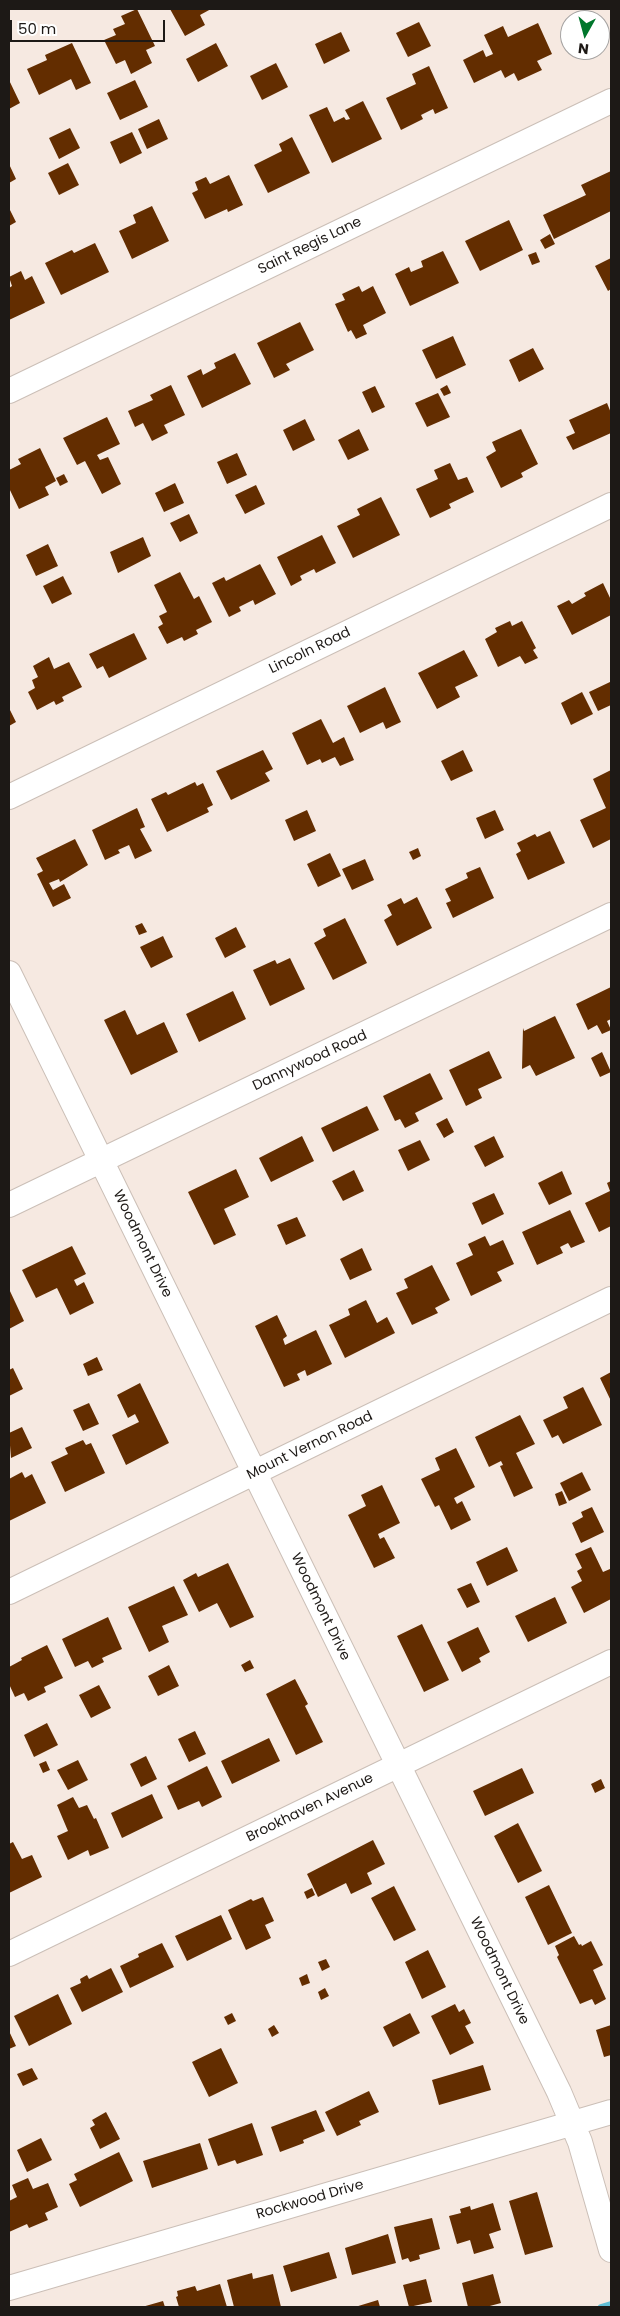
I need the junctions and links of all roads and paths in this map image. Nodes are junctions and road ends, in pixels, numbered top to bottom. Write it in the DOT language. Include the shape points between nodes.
graph roads {
  1 [pos="611,101"];
  2 [pos="9,392"];
  3 [pos="611,506"];
  4 [pos="9,798"];
  5 [pos="611,915"];
  6 [pos="9,972"];
  7 [pos="101,1161"];
  8 [pos="9,1205"];
  9 [pos="611,1299"];
  10 [pos="254,1473"];
  11 [pos="9,1592"];
  12 [pos="611,1662"];
  13 [pos="398,1766"];
  14 [pos="9,1954"];
  15 [pos="611,2112"];
  16 [pos="571,2124"];
  17 [pos="611,2250"];
  18 [pos="9,2288"];
  1 -- 2 [label="street, Saint Regis Lane"];
  3 -- 4 [label="street, Lincoln Road"];
  5 -- 7 [label="street, Dannywood Road"];
  6 -- 7 [label="street, Woodmont Drive"];
  7 -- 8 [label="street, Dannywood Road"];
  7 -- 10 [label="street, Woodmont Drive"];
  9 -- 10 [label="street, Mount Vernon Road"];
  10 -- 11 [label="street, Mount Vernon Road"];
  10 -- 13 [label="street, Woodmont Drive"];
  12 -- 13 [label="street, Brookhaven Avenue"];
  13 -- 14 [label="street, Brookhaven Avenue"];
  13 -- 16 [label="street, Woodmont Drive" via="559,2092"];
  15 -- 16 [label="street, Rockwood Drive"];
  16 -- 17 [label="street, Woodmont Drive" via="580,2142"];
  16 -- 18 [label="street, Rockwood Drive"];
}
